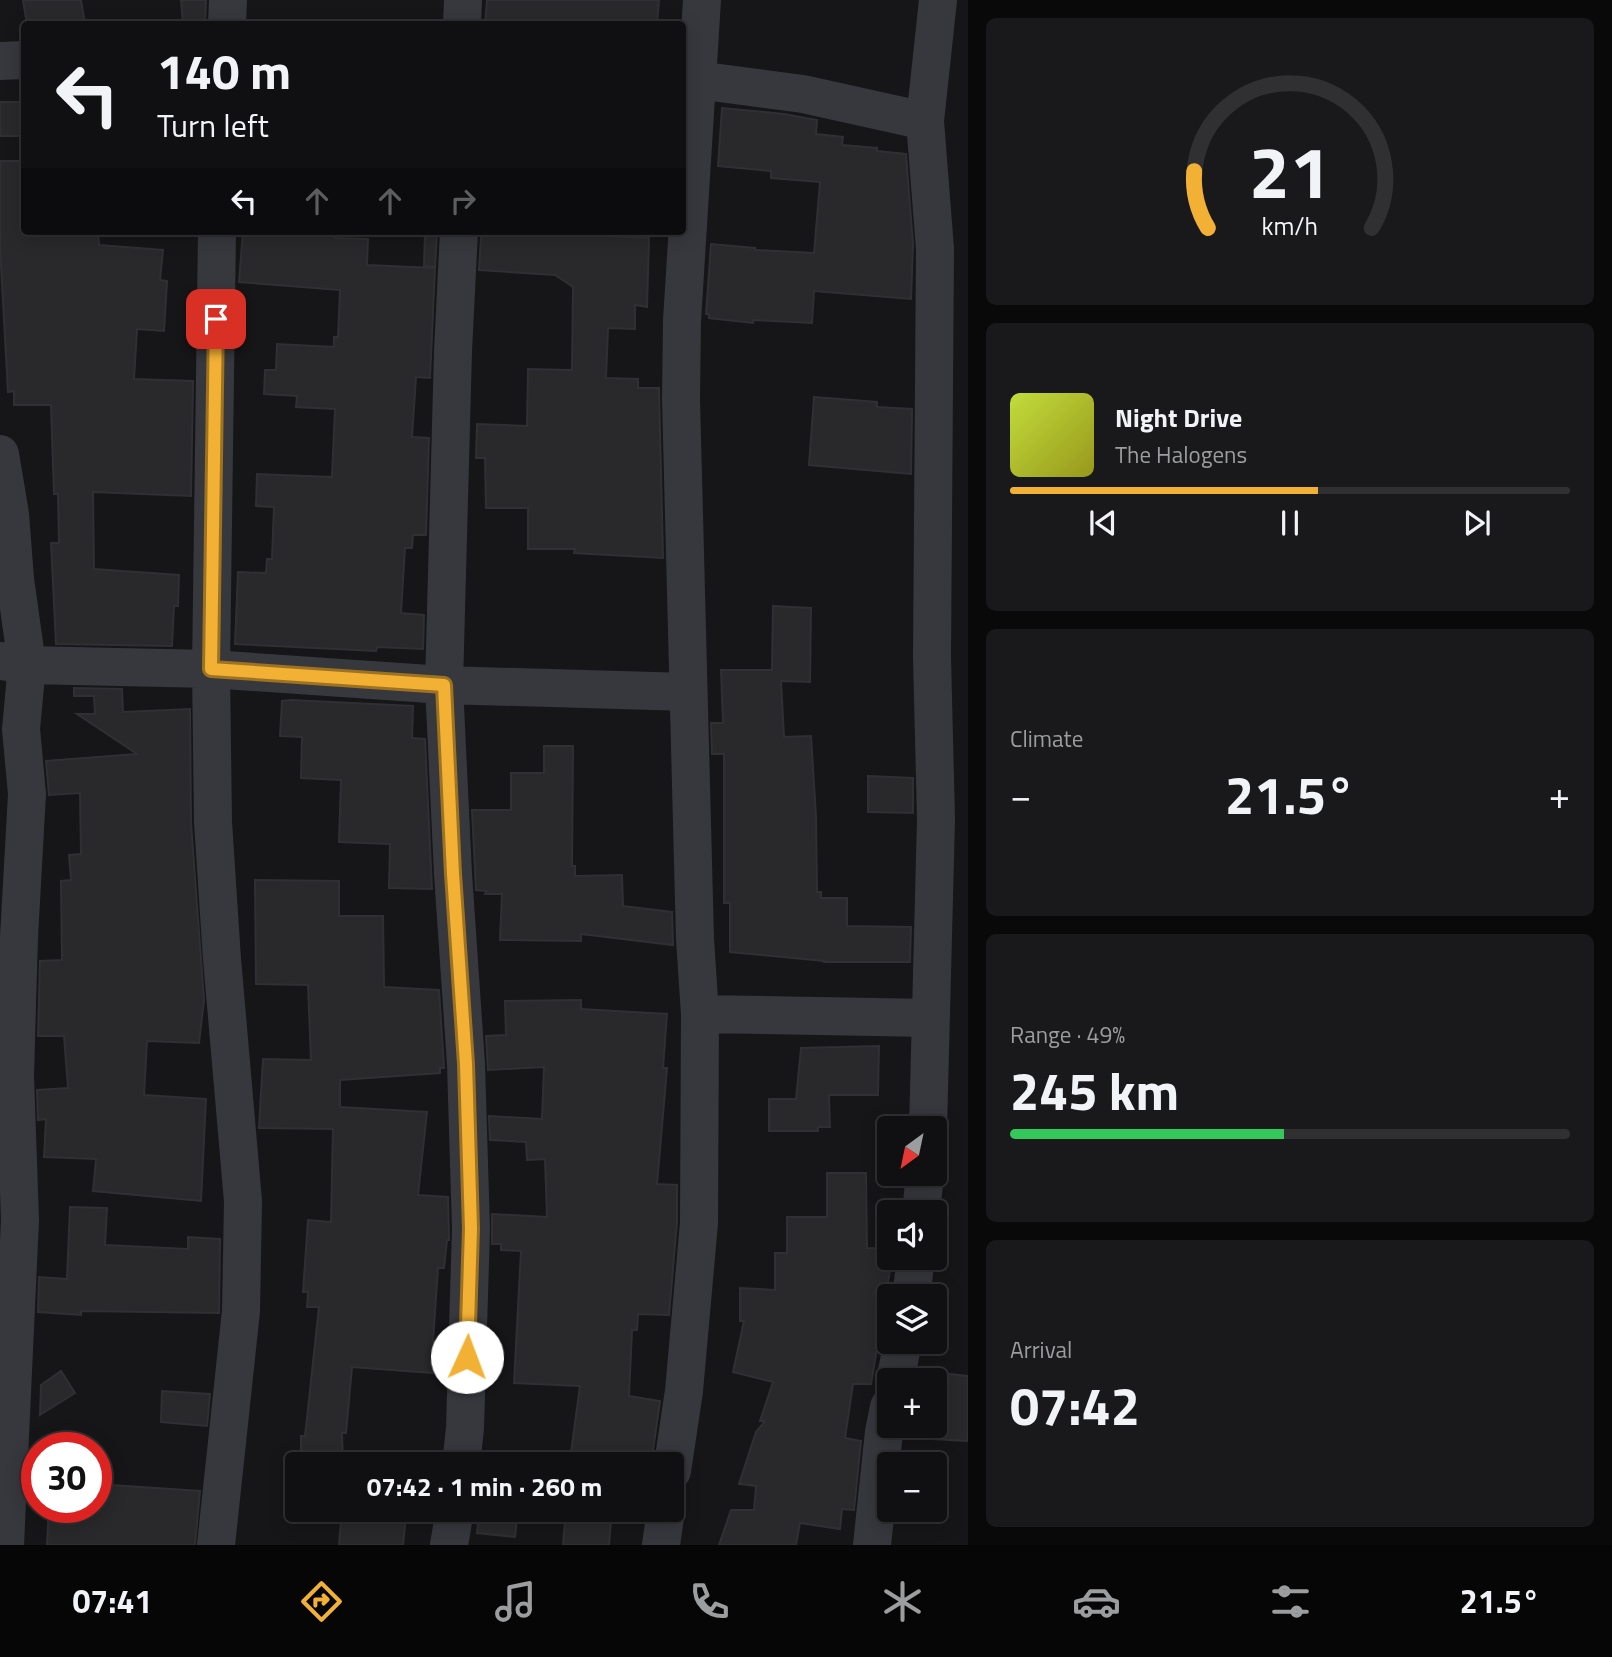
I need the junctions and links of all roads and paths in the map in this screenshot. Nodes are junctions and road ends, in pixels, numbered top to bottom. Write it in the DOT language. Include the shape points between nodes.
graph roads {
  1 [pos="228,0"];
  2 [pos="463,0"];
  3 [pos="702,0"];
  4 [pos="938,0"];
  5 [pos="227,21"];
  6 [pos="461,21"];
  7 [pos="21,60"];
  8 [pos="0,61"];
  9 [pos="690,78"];
  10 [pos="925,121"];
  11 [pos="686,200"];
  12 [pos="218,235"];
  13 [pos="458,235"];
  14 [pos="685,235"];
  15 [pos="951,245"];
  16 [pos="0,454"];
  17 [pos="13,663"];
  18 [pos="211,669"];
  19 [pos="444,685"];
  20 [pos="688,692"];
  21 [pos="700,1014"];
  22 [pos="932,1017"];
  23 [pos="928,1116"];
  24 [pos="883,1438"];
  25 [pos="463,1452"];
  26 [pos="675,1452"];
  27 [pos="453,1522"];
  28 [pos="664,1522"];
  29 [pos="5,1545"];
  30 [pos="216,1545"];
  31 [pos="449,1545"];
  32 [pos="661,1545"];
  33 [pos="872,1545"];
  1 -- 5 [label="street"];
  2 -- 6 [label="street"];
  3 -- 9 [label="street"];
  4 -- 10 [label="street"];
  7 -- 8 [label="street"];
  9 -- 10 [label="street" via="803,94"];
  9 -- 11 [label="street"];
  10 -- 15 [label="street"];
  12 -- 18 [label="street"];
  13 -- 19 [label="street"];
  14 -- 20 [label="street" via="681,373"];
  15 -- 22 [label="street" via="932,657 936,820"];
  16 -- 17 [label="street" via="15,579"];
  17 -- 18 [label="street"];
  17 -- 29 [label="street" via="27,794 15,1075 20,1220"];
  18 -- 19 [label="street"];
  18 -- 30 [label="street" via="213,822 243,1201 241,1311"];
  19 -- 20 [label="street"];
  19 -- 25 [label="street" via="471,1229"];
  20 -- 21 [label="street"];
  21 -- 22 [label="street"];
  21 -- 26 [label="street" via="699,1223"];
  22 -- 23 [label="street"];
  24 -- 33 [label="street"];
  27 -- 31 [label="street"];
  28 -- 32 [label="street"];
}
